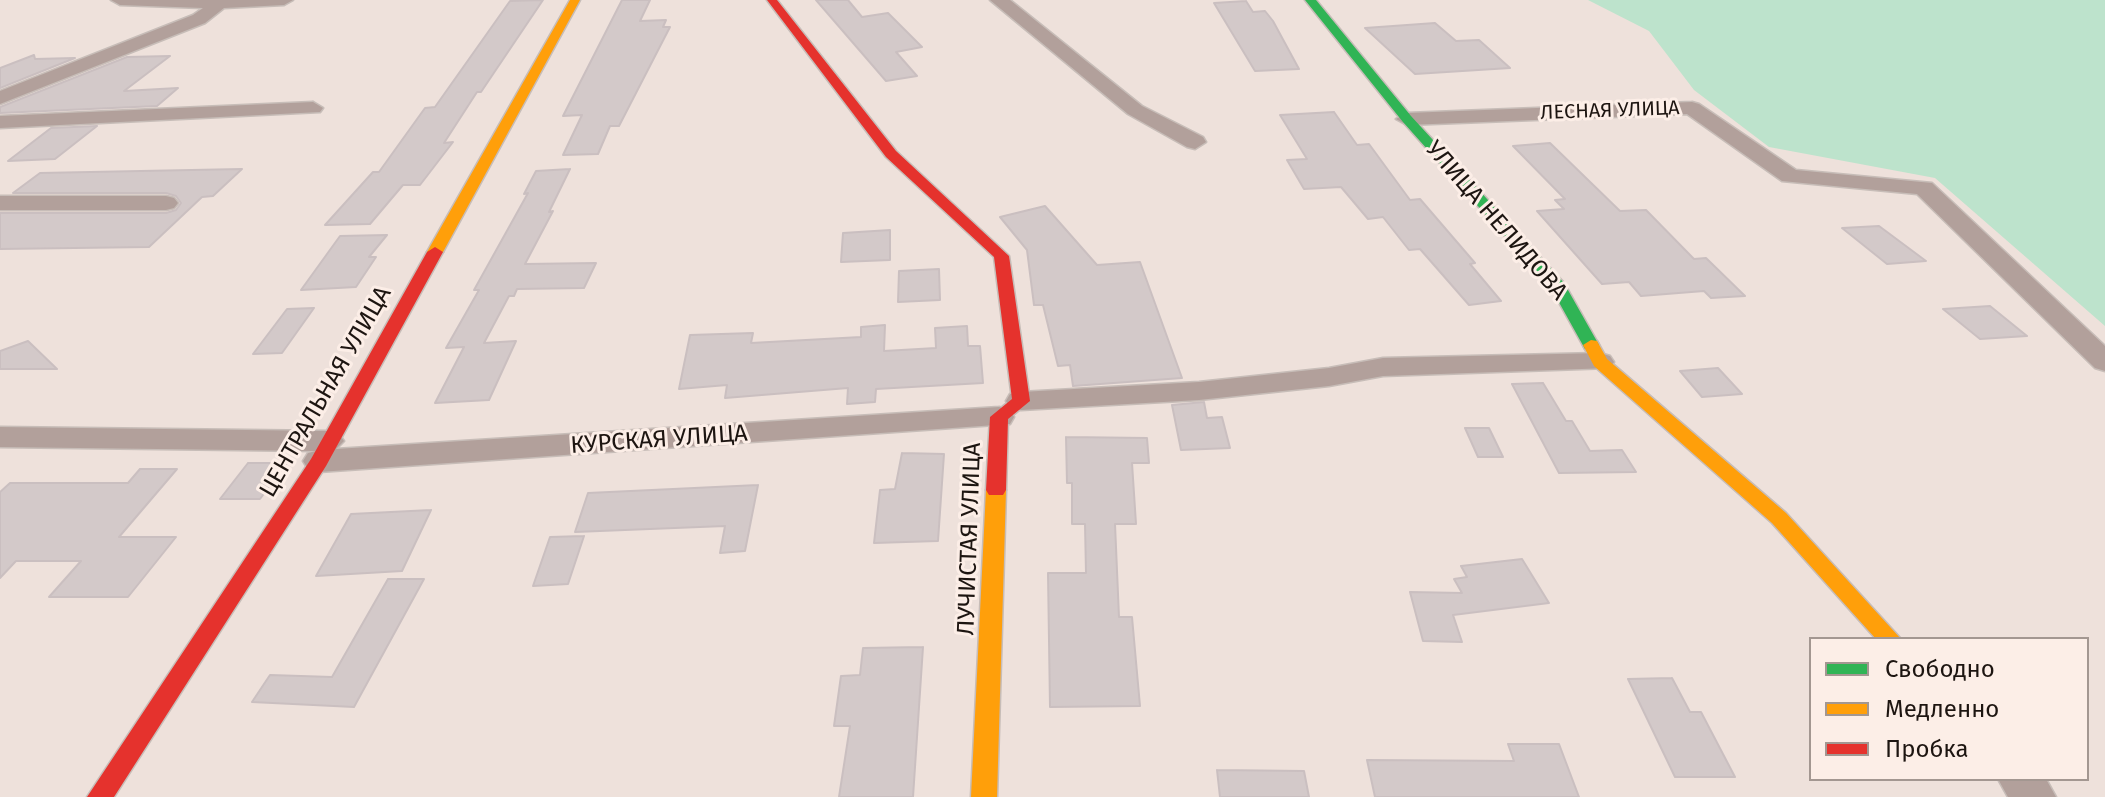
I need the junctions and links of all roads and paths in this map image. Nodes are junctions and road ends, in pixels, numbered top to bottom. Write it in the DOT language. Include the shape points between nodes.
graph roads {
  1 [pos="120,0"];
  2 [pos="284,0"];
  3 [pos="575,0"];
  4 [pos="772,0"];
  5 [pos="999,0"];
  6 [pos="1310,0"];
  7 [pos="220,3"];
  8 [pos="0,98"];
  9 [pos="313,108"];
  10 [pos="1407,119"];
  11 [pos="0,122"];
  12 [pos="1195,142"];
  13 [pos="0,203"];
  14 [pos="166,203"];
  15 [pos="1600,362"];
  16 [pos="2105,362"];
  17 [pos="1010,409"];
  18 [pos="0,437"];
  19 [pos="324,451"];
  20 [pos="1888,637"];
  21 [pos="2021,781"];
  22 [pos="100,797"];
  23 [pos="984,797"];
  24 [pos="2035,797"];
  1 -- 7 [label="street"];
  2 -- 7 [label="street"];
  3 -- 19 [label="street, ЦЕНТРАЛЬНАЯ УЛИЦА"];
  4 -- 17 [label="street, ЛУЧИСТАЯ УЛИЦА" via="891,154 1001,256"];
  5 -- 12 [label="street" via="1135,110"];
  6 -- 10 [label="street, УЛИЦА НЕЛИДОВА"];
  7 -- 8 [label="street" via="199,19"];
  9 -- 11 [label="street"];
  10 -- 15 [label="street, УЛИЦА НЕЛИДОВА" via="1558,286"];
  10 -- 16 [label="street, ЛЕСНАЯ УЛИЦА" via="1692,108 1790,176 1924,188"];
  13 -- 14 [label="street"];
  15 -- 17 [label="street, КУРСКАЯ УЛИЦА" via="1383,367"];
  15 -- 20 [label="street, УЛИЦА НЕЛИДОВА" via="1779,518"];
  17 -- 19 [label="street, КУРСКАЯ УЛИЦА"];
  17 -- 23 [label="street, ЛУЧИСТАЯ УЛИЦА"];
  18 -- 19 [label="street, КУРСКАЯ УЛИЦА"];
  19 -- 22 [label="street, ЦЕНТРАЛЬНАЯ УЛИЦА"];
  21 -- 24 [label="street"];
}
